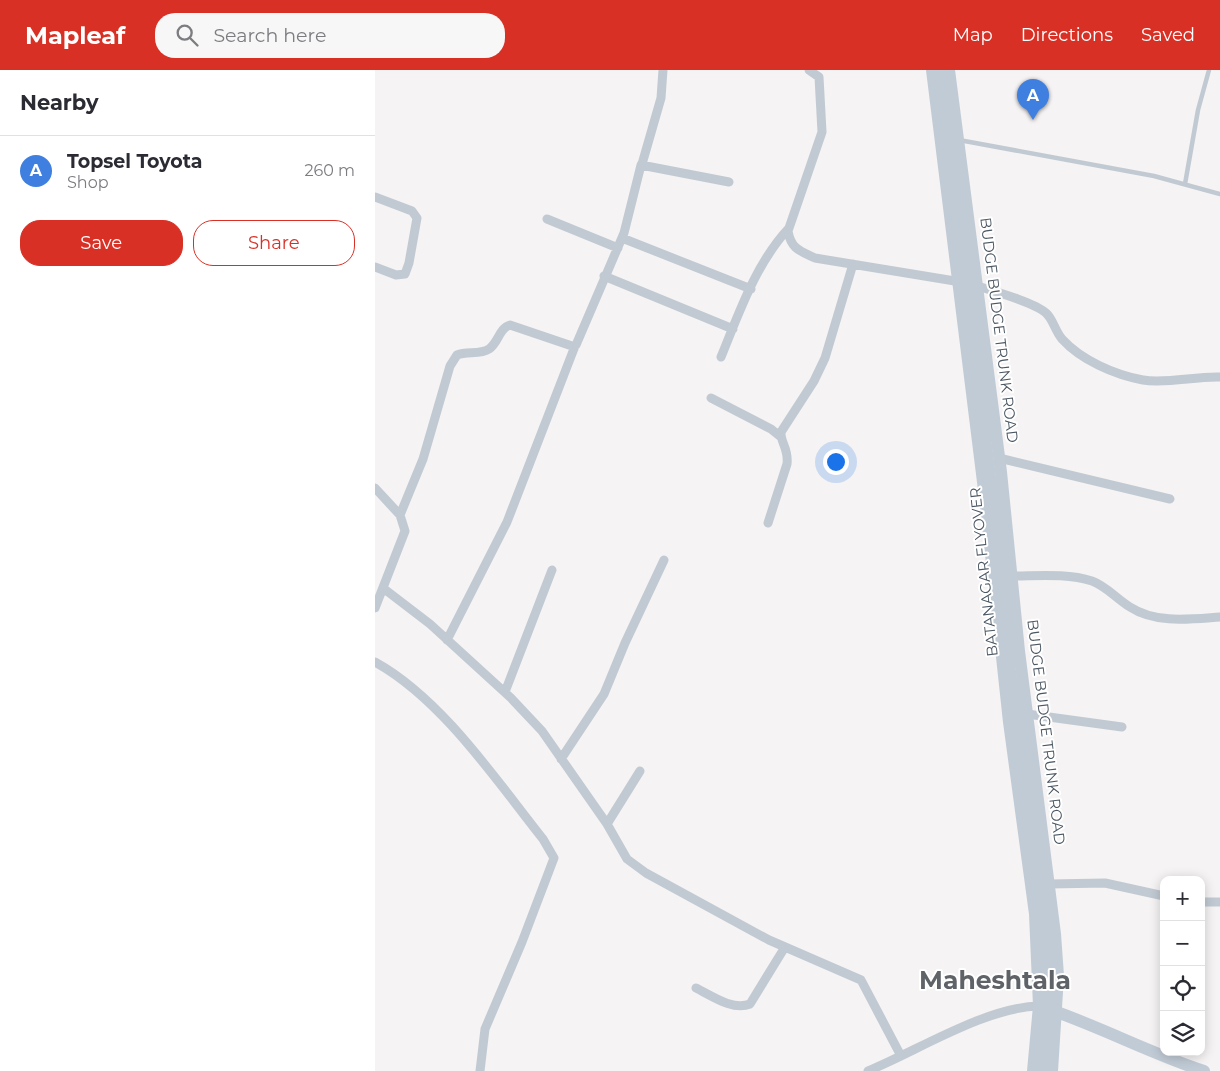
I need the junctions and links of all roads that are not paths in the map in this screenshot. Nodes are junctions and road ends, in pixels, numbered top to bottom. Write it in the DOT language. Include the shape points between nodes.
graph roads {
  1 [pos="663,70"];
  2 [pos="809,70"];
  3 [pos="932,70"];
  4 [pos="939,70"];
  5 [pos="949,70"];
  6 [pos="1209,70"];
  7 [pos="959,140"];
  8 [pos="642,164"];
  9 [pos="729,182"];
  10 [pos="1185,184"];
  11 [pos="1220,194"];
  12 [pos="375,197"];
  13 [pos="547,219"];
  14 [pos="789,228"];
  15 [pos="622,238"];
  16 [pos="618,248"];
  17 [pos="853,264"];
  18 [pos="375,266"];
  19 [pos="604,276"];
  20 [pos="958,281"];
  21 [pos="977,286"];
  22 [pos="751,289"];
  23 [pos="733,329"];
  24 [pos="575,346"];
  25 [pos="721,357"];
  26 [pos="1220,377"];
  27 [pos="711,398"];
  28 [pos="781,437"];
  29 [pos="999,458"];
  30 [pos="375,488"];
  31 [pos="1170,499"];
  32 [pos="400,515"];
  33 [pos="768,523"];
  34 [pos="665,560"];
  35 [pos="552,570"];
  36 [pos="1011,576"];
  37 [pos="383,588"];
  38 [pos="375,608"];
  39 [pos="1220,617"];
  40 [pos="447,640"];
  41 [pos="375,662"];
  42 [pos="505,692"];
  43 [pos="1027,714"];
  44 [pos="1121,727"];
  45 [pos="561,759"];
  46 [pos="640,771"];
  47 [pos="607,824"];
  48 [pos="1049,884"];
  49 [pos="1160,895"];
  50 [pos="1205,902"];
  51 [pos="1220,902"];
  52 [pos="785,947"];
  53 [pos="696,988"];
  54 [pos="1039,1006"];
  55 [pos="1057,1012"];
  56 [pos="901,1056"];
  57 [pos="480,1071"];
  58 [pos="868,1071"];
  59 [pos="1033,1071"];
  60 [pos="1043,1071"];
  61 [pos="1052,1071"];
  62 [pos="1204,1071"];
  1 -- 8 [label="street" via="661,98"];
  2 -- 14 [label="street" via="819,78 822,132"];
  3 -- 20 [label="street"];
  4 -- 60 [label="street, BATANAGAR FLYOVER, bridge" via="993,500 1010,671 1044,920 1047,1010"];
  5 -- 7 [label="street, BUDGE BUDGE TRUNK ROAD"];
  6 -- 10 [label="lane" via="1198,110"];
  7 -- 10 [label="lane"];
  7 -- 21 [label="street, BUDGE BUDGE TRUNK ROAD"];
  8 -- 9 [label="street"];
  8 -- 15 [label="street"];
  10 -- 11 [label="lane"];
  12 -- 18 [label="street" via="412,211 417,218 405,274 397,275"];
  13 -- 16 [label="street"];
  14 -- 17 [label="street" via="790,241 795,249 815,258"];
  14 -- 22 [label="street" via="761,265"];
  15 -- 16 [label="street"];
  15 -- 22 [label="street"];
  16 -- 19 [label="street"];
  17 -- 20 [label="street"];
  17 -- 28 [label="street" via="825,358"];
  19 -- 23 [label="street"];
  19 -- 24 [label="street"];
  20 -- 21 [label="street"];
  20 -- 54 [label="street" via="1009,722 1035,914"];
  21 -- 26 [label="street" via="1045,312 1058,334 1077,352 1122,374 1145,380"];
  21 -- 29 [label="street, BUDGE BUDGE TRUNK ROAD"];
  22 -- 23 [label="street"];
  23 -- 25 [label="street"];
  24 -- 32 [label="street" via="510,325 504,327 490,349 457,355 450,366 423,459"];
  24 -- 40 [label="street" via="507,522"];
  27 -- 28 [label="street" via="771,428"];
  28 -- 33 [label="street" via="789,454"];
  29 -- 31 [label="street"];
  29 -- 36 [label="street, BUDGE BUDGE TRUNK ROAD"];
  30 -- 32 [label="street"];
  32 -- 37 [label="street" via="405,531"];
  34 -- 45 [label="street" via="604,694"];
  35 -- 42 [label="street"];
  36 -- 39 [label="street" via="1069,577 1091,581 1130,607 1154,616 1172,619"];
  36 -- 43 [label="street, BUDGE BUDGE TRUNK ROAD"];
  37 -- 38 [label="street"];
  37 -- 40 [label="street"];
  40 -- 42 [label="street"];
  41 -- 57 [label="street" via="397,675 437,711 543,839 554,858 485,1029"];
  42 -- 45 [label="street" via="542,731"];
  43 -- 44 [label="street"];
  43 -- 48 [label="street, BUDGE BUDGE TRUNK ROAD"];
  45 -- 47 [label="street"];
  46 -- 47 [label="street"];
  47 -- 52 [label="street" via="627,859 635,866"];
  48 -- 49 [label="street" via="1105,883"];
  48 -- 55 [label="street, BUDGE BUDGE TRUNK ROAD" via="1057,968"];
  50 -- 51 [label="street"];
  52 -- 53 [label="street" via="750,1004 742,1007 731,1004"];
  52 -- 56 [label="street" via="861,980"];
  54 -- 55 [label="street"];
  54 -- 56 [label="street" via="1014,1009 989,1018"];
  54 -- 59 [label="street"];
  55 -- 61 [label="street, BUDGE BUDGE TRUNK ROAD"];
  55 -- 62 [label="street" via="1164,1058"];
  56 -- 58 [label="street"];
}
